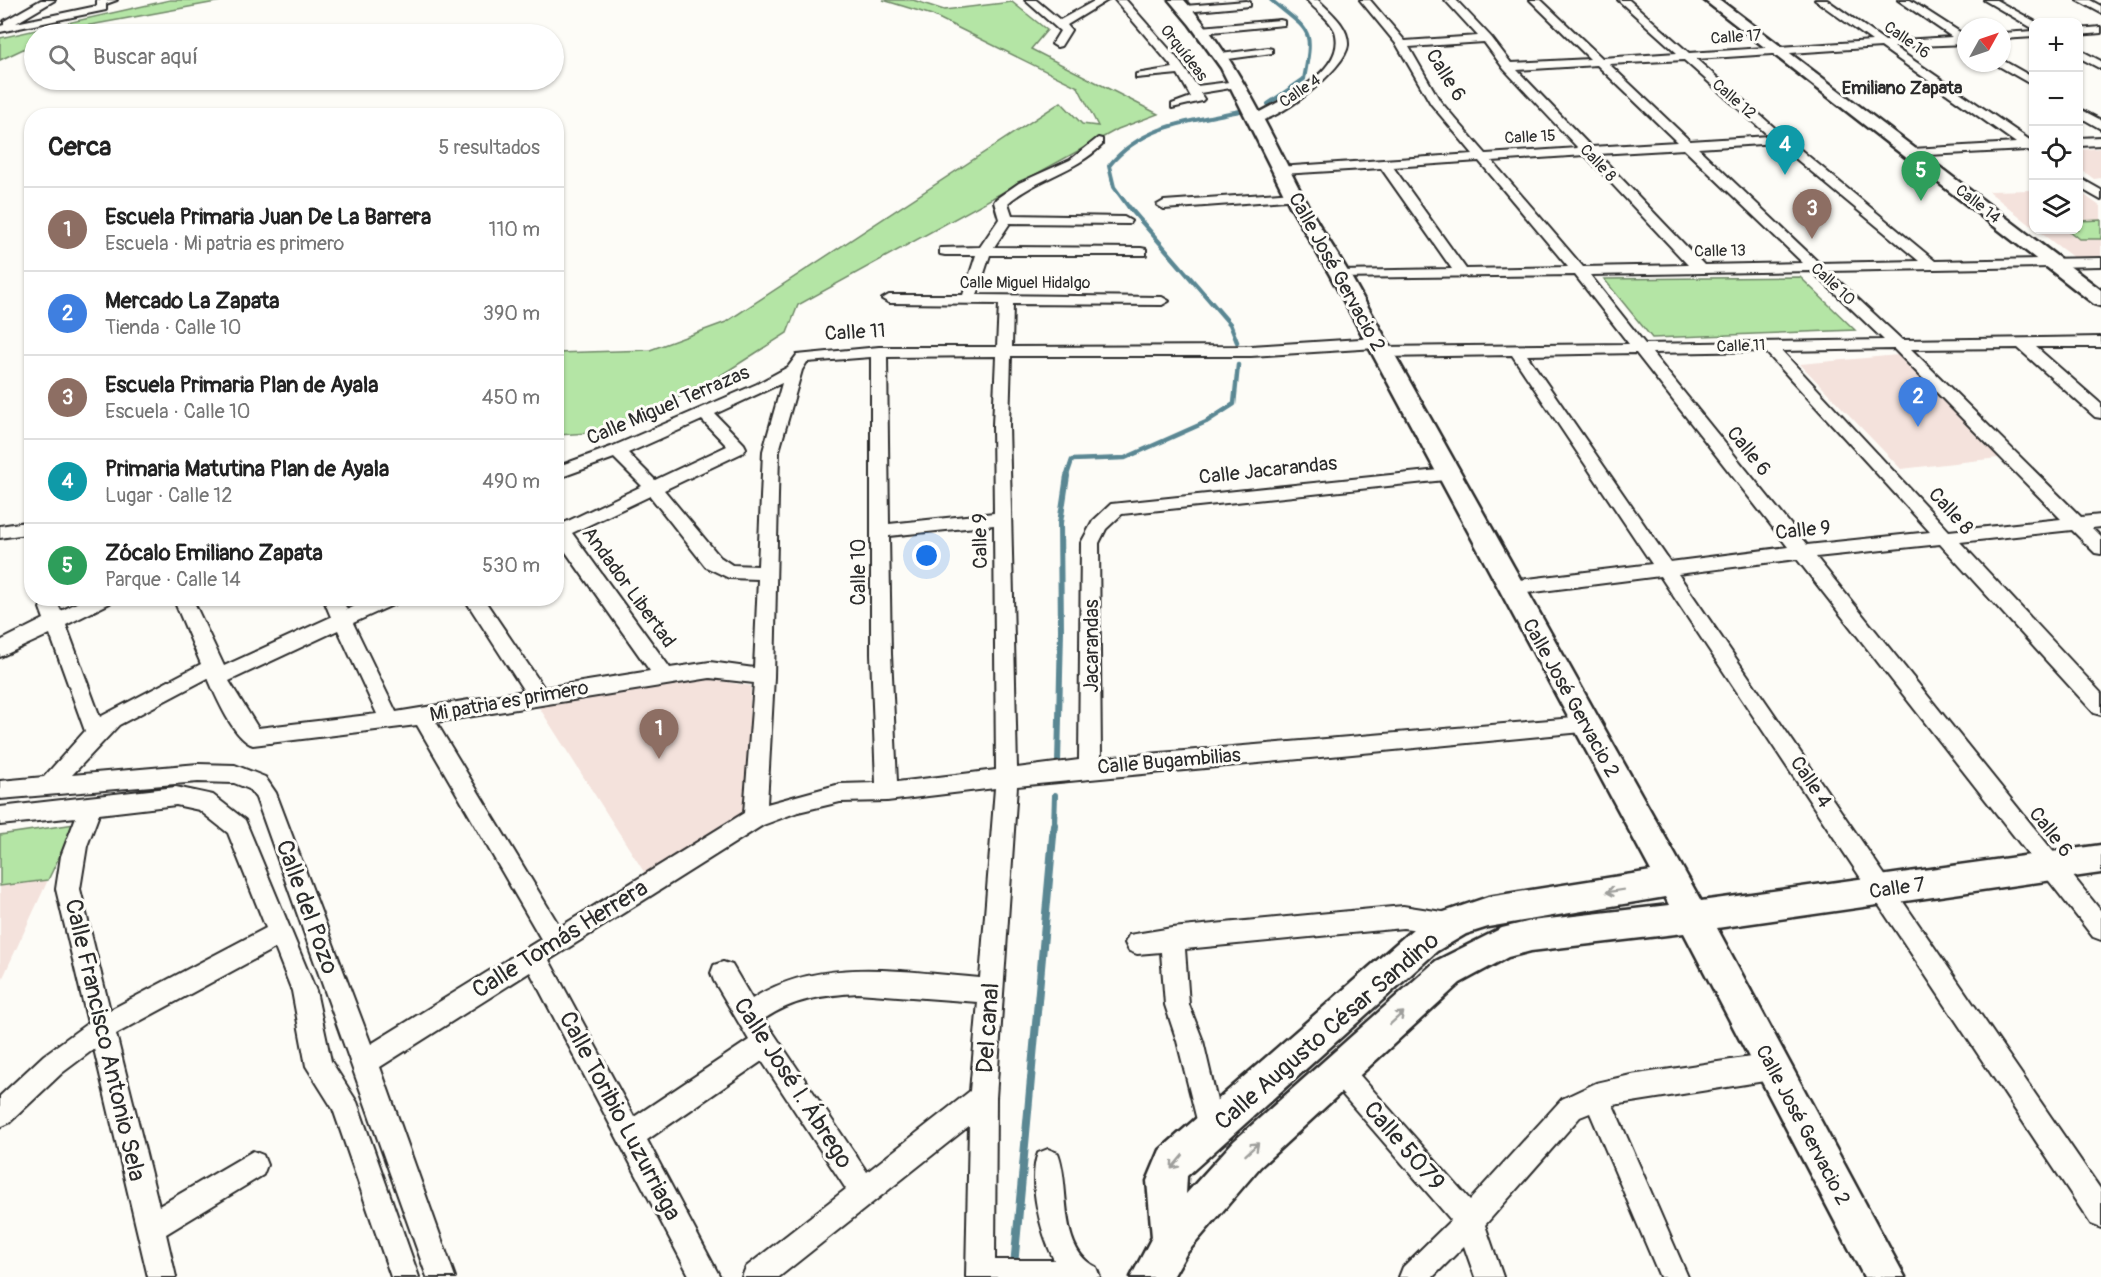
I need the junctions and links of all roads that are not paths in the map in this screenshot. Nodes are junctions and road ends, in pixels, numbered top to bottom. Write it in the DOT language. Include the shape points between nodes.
graph roads {
  1 [pos="24,0"];
  2 [pos="50,0"];
  3 [pos="112,0"];
  4 [pos="1030,0"];
  5 [pos="1103,0"];
  6 [pos="1120,0"];
  7 [pos="1312,0"];
  8 [pos="1365,0"];
  9 [pos="1450,0"];
  10 [pos="1535,0"];
  11 [pos="1623,0"];
  12 [pos="1711,0"];
  13 [pos="1727,0"];
  14 [pos="1820,0"];
  15 [pos="1903,0"];
  16 [pos="1989,0"];
  17 [pos="2082,0"];
  18 [pos="1244,2"];
  19 [pos="37,5"];
  20 [pos="1180,5"];
  21 [pos="2101,10"];
  22 [pos="0,18"];
  23 [pos="11,22"];
  24 [pos="1280,23"];
  25 [pos="2029,23"];
  26 [pos="1061,24"];
  27 [pos="0,28"];
  28 [pos="1201,30"];
  29 [pos="2101,30"];
  30 [pos="2083,32"];
  31 [pos="1957,34"];
  32 [pos="2029,34"];
  33 [pos="2011,35"];
  34 [pos="1487,39"];
  35 [pos="1957,40"];
  36 [pos="1057,44"];
  37 [pos="1402,44"];
  38 [pos="1886,45"];
  39 [pos="1784,50"];
  40 [pos="1268,51"];
  41 [pos="2083,55"];
  42 [pos="1221,57"];
  43 [pos="1686,57"];
  44 [pos="1600,62"];
  45 [pos="2101,66"];
  46 [pos="1508,67"];
  47 [pos="2011,69"];
  48 [pos="1181,70"];
  49 [pos="1140,76"];
  50 [pos="2029,80"];
  51 [pos="1237,84"];
  52 [pos="1196,94"];
  53 [pos="1176,106"];
  54 [pos="2083,114"];
  55 [pos="1258,118"];
  56 [pos="2101,125"];
  57 [pos="1780,138"];
  58 [pos="1098,141"];
  59 [pos="2101,141"];
  60 [pos="2083,142"];
  61 [pos="1684,143"];
  62 [pos="2029,145"];
  63 [pos="2029,147"];
  64 [pos="1586,151"];
  65 [pos="1920,153"];
  66 [pos="1482,157"];
  67 [pos="1385,165"];
  68 [pos="1282,170"];
  69 [pos="2083,184"];
  70 [pos="1294,196"];
  71 [pos="2101,196"];
  72 [pos="1164,205"];
  73 [pos="1006,219"];
  74 [pos="1124,221"];
  75 [pos="945,251"];
  76 [pos="984,252"];
  77 [pos="1141,252"];
  78 [pos="2101,262"];
  79 [pos="2053,263"];
  80 [pos="2073,263"];
  81 [pos="1931,264"];
  82 [pos="1814,267"];
  83 [pos="1701,270"];
  84 [pos="1579,271"];
  85 [pos="1461,272"];
  86 [pos="1340,275"];
  87 [pos="2101,284"];
  88 [pos="889,299"];
  89 [pos="2101,300"];
  90 [pos="968,301"];
  91 [pos="1162,301"];
  92 [pos="1006,302"];
  93 [pos="2101,342"];
  94 [pos="2022,343"];
  95 [pos="1768,345"];
  96 [pos="1898,345"];
  97 [pos="1378,348"];
  98 [pos="1639,349"];
  99 [pos="879,352"];
  100 [pos="1004,352"];
  101 [pos="1518,352"];
  102 [pos="794,370"];
  103 [pos="704,412"];
  104 [pos="2101,413"];
  105 [pos="617,451"];
  106 [pos="564,470"];
  107 [pos="1448,475"];
  108 [pos="654,489"];
  109 [pos="1003,518"];
  110 [pos="2101,521"];
  111 [pos="2074,523"];
  112 [pos="564,524"];
  113 [pos="1099,525"];
  114 [pos="24,529"];
  115 [pos="881,531"];
  116 [pos="564,534"];
  117 [pos="2,536"];
  118 [pos="1945,539"];
  119 [pos="2101,548"];
  120 [pos="1803,552"];
  121 [pos="1665,568"];
  122 [pos="766,573"];
  123 [pos="1511,588"];
  124 [pos="79,606"];
  125 [pos="186,606"];
  126 [pos="336,606"];
  127 [pos="373,606"];
  128 [pos="478,606"];
  129 [pos="53,615"];
  130 [pos="342,620"];
  131 [pos="0,650"];
  132 [pos="216,672"];
  133 [pos="665,676"];
  134 [pos="764,677"];
  135 [pos="538,695"];
  136 [pos="2101,707"];
  137 [pos="422,716"];
  138 [pos="390,721"];
  139 [pos="1586,724"];
  140 [pos="96,733"];
  141 [pos="1090,768"];
  142 [pos="1007,779"];
  143 [pos="50,785"];
  144 [pos="0,790"];
  145 [pos="887,792"];
  146 [pos="92,806"];
  147 [pos="0,816"];
  148 [pos="755,818"];
  149 [pos="2101,859"];
  150 [pos="2051,866"];
  151 [pos="1673,882"];
  152 [pos="1883,890"];
  153 [pos="1693,917"];
  154 [pos="1456,923"];
  155 [pos="2101,928"];
  156 [pos="280,933"];
  157 [pos="1172,939"];
  158 [pos="556,942"];
  159 [pos="1137,943"];
  160 [pos="533,956"];
  161 [pos="723,973"];
  162 [pos="991,991"];
  163 [pos="748,1015"];
  164 [pos="102,1028"];
  165 [pos="765,1044"];
  166 [pos="365,1062"];
  167 [pos="1771,1067"];
  168 [pos="1339,1071"];
  169 [pos="1596,1096"];
  170 [pos="983,1098"];
  171 [pos="0,1114"];
  172 [pos="1210,1131"];
  173 [pos="630,1136"];
  174 [pos="1048,1163"];
  175 [pos="254,1165"];
  176 [pos="864,1192"];
  177 [pos="2101,1214"];
  178 [pos="1470,1221"];
  179 [pos="150,1227"];
  180 [pos="1172,1240"];
  181 [pos="987,1274"];
  182 [pos="1081,1275"];
  183 [pos="1040,1276"];
  184 [pos="162,1277"];
  185 [pos="405,1277"];
  186 [pos="441,1277"];
  187 [pos="706,1277"];
  188 [pos="756,1277"];
  189 [pos="1151,1277"];
  190 [pos="1413,1277"];
  191 [pos="1489,1277"];
  192 [pos="1674,1277"];
  193 [pos="1885,1277"];
  1 -- 19 [label="street"];
  2 -- 19 [label="street"];
  3 -- 27 [label="street" via="101,2 102,8 98,9"];
  4 -- 26 [label="street"];
  5 -- 26 [label="street"];
  6 -- 48 [label="street, Orquídeas"];
  7 -- 55 [label="street, Calle 4" via="1340,29 1344,44 1341,57 1314,84"];
  8 -- 37 [label="street, Calle 6"];
  9 -- 34 [label="street, Calle 8"];
  10 -- 44 [label="street, Calle 10"];
  11 -- 43 [label="street, Calle 12"];
  12 -- 39 [label="street, Calle 14"];
  13 -- 39 [label="street, Calle 14"];
  14 -- 38 [label="street, Calle 16"];
  15 -- 31 [label="street"];
  16 -- 25 [label="street"];
  17 -- 21 [label="street"];
  18 -- 20 [label="street"];
  19 -- 23 [label="street"];
  20 -- 28 [label="street, Calle José Gervacio 2"];
  22 -- 23 [label="street"];
  23 -- 27 [label="street"];
  24 -- 28 [label="street"];
  26 -- 36 [label="street" via="1066,30"];
  28 -- 42 [label="street, Calle José Gervacio 2"];
  29 -- 30 [label="street"];
  32 -- 33 [label="street"];
  34 -- 37 [label="street"];
  34 -- 46 [label="street, Calle 8"];
  35 -- 38 [label="street, Calle 17"];
  37 -- 66 [label="street, Calle 6" via="1435,102"];
  38 -- 39 [label="street, Calle 17"];
  38 -- 62 [label="street, Calle 16"];
  39 -- 43 [label="street, Calle 17"];
  39 -- 65 [label="street, Calle 14"];
  40 -- 42 [label="street"];
  41 -- 45 [label="street"];
  42 -- 51 [label="street, Calle José Gervacio 2"];
  43 -- 44 [label="street, Calle 17"];
  43 -- 57 [label="street, Calle 12"];
  44 -- 46 [label="street, Calle 17"];
  44 -- 61 [label="street, Calle 10"];
  46 -- 64 [label="street, Calle 8"];
  47 -- 50 [label="street"];
  48 -- 49 [label="street"];
  48 -- 52 [label="street, Orquídeas"];
  51 -- 52 [label="street"];
  51 -- 55 [label="street, Calle José Gervacio 2"];
  52 -- 53 [label="street"];
  54 -- 56 [label="street"];
  55 -- 68 [label="street, Calle José Gervacio 2"];
  57 -- 61 [label="street, Calle 15"];
  57 -- 81 [label="street, Calle 12"];
  58 -- 73 [label="street" via="1085,158 1007,196 1001,202"];
  59 -- 60 [label="street"];
  61 -- 64 [label="street, Calle 15"];
  61 -- 82 [label="street, Calle 10"];
  63 -- 65 [label="street"];
  64 -- 66 [label="street, Calle 15"];
  64 -- 83 [label="street, Calle 8"];
  65 -- 79 [label="street, Calle 14"];
  65 -- 80 [label="street, Calle 14"];
  66 -- 67 [label="street, Calle 15"];
  66 -- 84 [label="street, Calle 6"];
  67 -- 68 [label="street, Calle 15"];
  67 -- 85 [label="street"];
  68 -- 70 [label="street, Calle José Gervacio 2"];
  69 -- 71 [label="street"];
  70 -- 72 [label="street"];
  70 -- 86 [label="street, Calle José Gervacio 2"];
  73 -- 74 [label="street"];
  73 -- 76 [label="street"];
  75 -- 76 [label="street"];
  76 -- 77 [label="street"];
  76 -- 90 [label="street"];
  78 -- 80 [label="street, Calle 13"];
  79 -- 80 [label="street, Calle 13"];
  79 -- 81 [label="street, Calle 13"];
  79 -- 89 [label="street, Calle 14"];
  80 -- 87 [label="street, Calle 14"];
  81 -- 82 [label="street, Calle 13"];
  82 -- 83 [label="street, Calle 13"];
  82 -- 96 [label="street, Calle 10"];
  83 -- 84 [label="street, Calle 13"];
  84 -- 85 [label="street, Calle 13"];
  84 -- 98 [label="street, Calle 6"];
  85 -- 86 [label="street, Calle 13"];
  86 -- 97 [label="street, Calle José Gervacio 2"];
  88 -- 90 [label="street, Calle Miguel Hidalgo"];
  90 -- 92 [label="street, Calle Miguel Hidalgo"];
  91 -- 92 [label="street, Calle Miguel Hidalgo"];
  92 -- 100 [label="street, Calle 9"];
  93 -- 94 [label="street, Calle 11"];
  94 -- 96 [label="street, Calle 11"];
  94 -- 104 [label="street"];
  95 -- 96 [label="street, Calle 11"];
  95 -- 98 [label="street, Calle 11"];
  95 -- 118 [label="street, Calle 8"];
  96 -- 111 [label="street, Calle 10"];
  97 -- 100 [label="street, Calle 11"];
  97 -- 101 [label="street, Calle 11"];
  97 -- 107 [label="street, Calle José Gervacio 2"];
  98 -- 101 [label="street, Calle 11"];
  98 -- 120 [label="street, Calle 6"];
  99 -- 100 [label="street, Calle 11"];
  99 -- 102 [label="street, Calle 11" via="802,358"];
  99 -- 115 [label="street, Calle 10"];
  100 -- 109 [label="street, Calle 9"];
  101 -- 121 [label="street, Calle 4"];
  102 -- 103 [label="street, Calle Miguel Terrazas"];
  102 -- 122 [label="street" via="771,451"];
  103 -- 105 [label="street, Calle Miguel Terrazas"];
  103 -- 108 [label="street" via="738,448"];
  105 -- 106 [label="street, Calle Miguel Terrazas"];
  105 -- 108 [label="street"];
  107 -- 113 [label="street, Calle Jacarandas" via="1117,508"];
  107 -- 123 [label="street, Calle José Gervacio 2"];
  108 -- 112 [label="street"];
  108 -- 122 [label="street" via="714,562 729,571"];
  109 -- 115 [label="street"];
  109 -- 142 [label="street, Calle 9"];
  110 -- 111 [label="street, Calle 9"];
  111 -- 118 [label="street, Calle 9"];
  111 -- 119 [label="street, Calle 10"];
  113 -- 141 [label="street, Jacarandas" via="1090,543"];
  114 -- 117 [label="street"];
  115 -- 145 [label="street, Calle 10"];
  116 -- 133 [label="street, Andador Libertad"];
  118 -- 120 [label="street, Calle 9"];
  118 -- 136 [label="street, Calle 8"];
  120 -- 121 [label="street, Calle 9"];
  120 -- 150 [label="street, Calle 6"];
  121 -- 123 [label="street, Calle 9"];
  121 -- 152 [label="street, Calle 4"];
  122 -- 134 [label="street"];
  123 -- 139 [label="street, Calle José Gervacio 2"];
  124 -- 129 [label="street"];
  125 -- 132 [label="street"];
  126 -- 130 [label="street"];
  127 -- 130 [label="street"];
  128 -- 135 [label="street"];
  129 -- 131 [label="street"];
  129 -- 140 [label="street"];
  130 -- 132 [label="street"];
  130 -- 138 [label="street"];
  132 -- 138 [label="street, Mi patria es primero" via="253,737"];
  132 -- 140 [label="street" via="131,707"];
  133 -- 134 [label="street, Mi patria es primero" via="710,670"];
  133 -- 135 [label="street, Mi patria es primero"];
  134 -- 148 [label="street"];
  135 -- 137 [label="street, Mi patria es primero"];
  137 -- 138 [label="street, Mi patria es primero"];
  137 -- 158 [label="street"];
  139 -- 141 [label="street, Calle Bugambilias"];
  139 -- 151 [label="street, Calle José Gervacio 2"];
  140 -- 143 [label="street"];
  141 -- 142 [label="street, Calle Bugambilias"];
  142 -- 145 [label="street, Calle Bugambilias"];
  142 -- 162 [label="street, Del canal"];
  143 -- 144 [label="street, Calle del Pozo"];
  143 -- 166 [label="street, Calle del Pozo" via="198,773 235,774 258,783"];
  145 -- 148 [label="street, Calle Bugambilias" via="840,793"];
  146 -- 147 [label="street"];
  146 -- 156 [label="street" via="176,796 213,807 237,827"];
  146 -- 164 [label="street, Calle Francisco Antonio Sela" via="77,834 68,889"];
  148 -- 158 [label="street, Calle Tomás Herrera"];
  149 -- 150 [label="street, Calle 7"];
  150 -- 152 [label="street, Calle 7"];
  150 -- 155 [label="street, Calle 6"];
  151 -- 153 [label="street, Calle José Gervacio 2"];
  151 -- 154 [label="street, Calle Augusto César Sandino, one-way" via="1488,912"];
  152 -- 153 [label="street, Calle 7"];
  152 -- 177 [label="street, Calle 4"];
  153 -- 167 [label="street, Calle José Gervacio 2"];
  168 -- 153 [label="street, Calle Augusto César Sandino, one-way" via="1448,972 1502,943 1531,936"];
  154 -- 157 [label="street" via="1403,917"];
  154 -- 172 [label="street, Calle Augusto César Sandino" via="1425,940"];
  156 -- 164 [label="street"];
  156 -- 185 [label="street" via="304,991 319,1066 344,1102"];
  157 -- 159 [label="street"];
  157 -- 172 [label="street" via="1177,1005 1190,1041"];
  158 -- 160 [label="street, Calle Tomás Herrera"];
  160 -- 166 [label="street, Calle Tomás Herrera"];
  160 -- 173 [label="street, Calle Toribio Luzurriaga"];
  161 -- 163 [label="street, Calle José I. Ábrego"];
  162 -- 163 [label="street" via="871,982 818,984 783,994"];
  162 -- 170 [label="street, Del canal"];
  163 -- 165 [label="street, Calle José I. Ábrego"];
  164 -- 171 [label="street" via="53,1064"];
  164 -- 179 [label="street, Calle Francisco Antonio Sela"];
  165 -- 173 [label="street"];
  165 -- 176 [label="street, Calle José I. Ábrego"];
  166 -- 186 [label="street, Calle del Pozo"];
  167 -- 169 [label="street"];
  167 -- 193 [label="street, Calle José Gervacio 2"];
  168 -- 178 [label="street, Calle 5079"];
  180 -- 168 [label="street, Calle Augusto César Sandino, one-way" via="1247,1154"];
  169 -- 178 [label="street" via="1571,1108"];
  169 -- 192 [label="street"];
  170 -- 176 [label="street"];
  170 -- 181 [label="street, Del canal"];
  172 -- 180 [label="street, Calle Augusto César Sandino, one-way" via="1173,1163 1166,1181"];
  173 -- 187 [label="street, Calle Toribio Luzurriaga"];
  174 -- 182 [label="street" via="1051,1211 1061,1248"];
  175 -- 179 [label="street"];
  176 -- 188 [label="street"];
  178 -- 190 [label="street"];
  178 -- 191 [label="street"];
  179 -- 184 [label="street, Calle Francisco Antonio Sela"];
  180 -- 189 [label="street, Calle Augusto César Sandino"];
  181 -- 183 [label="street"];
  182 -- 183 [label="street"];
}
